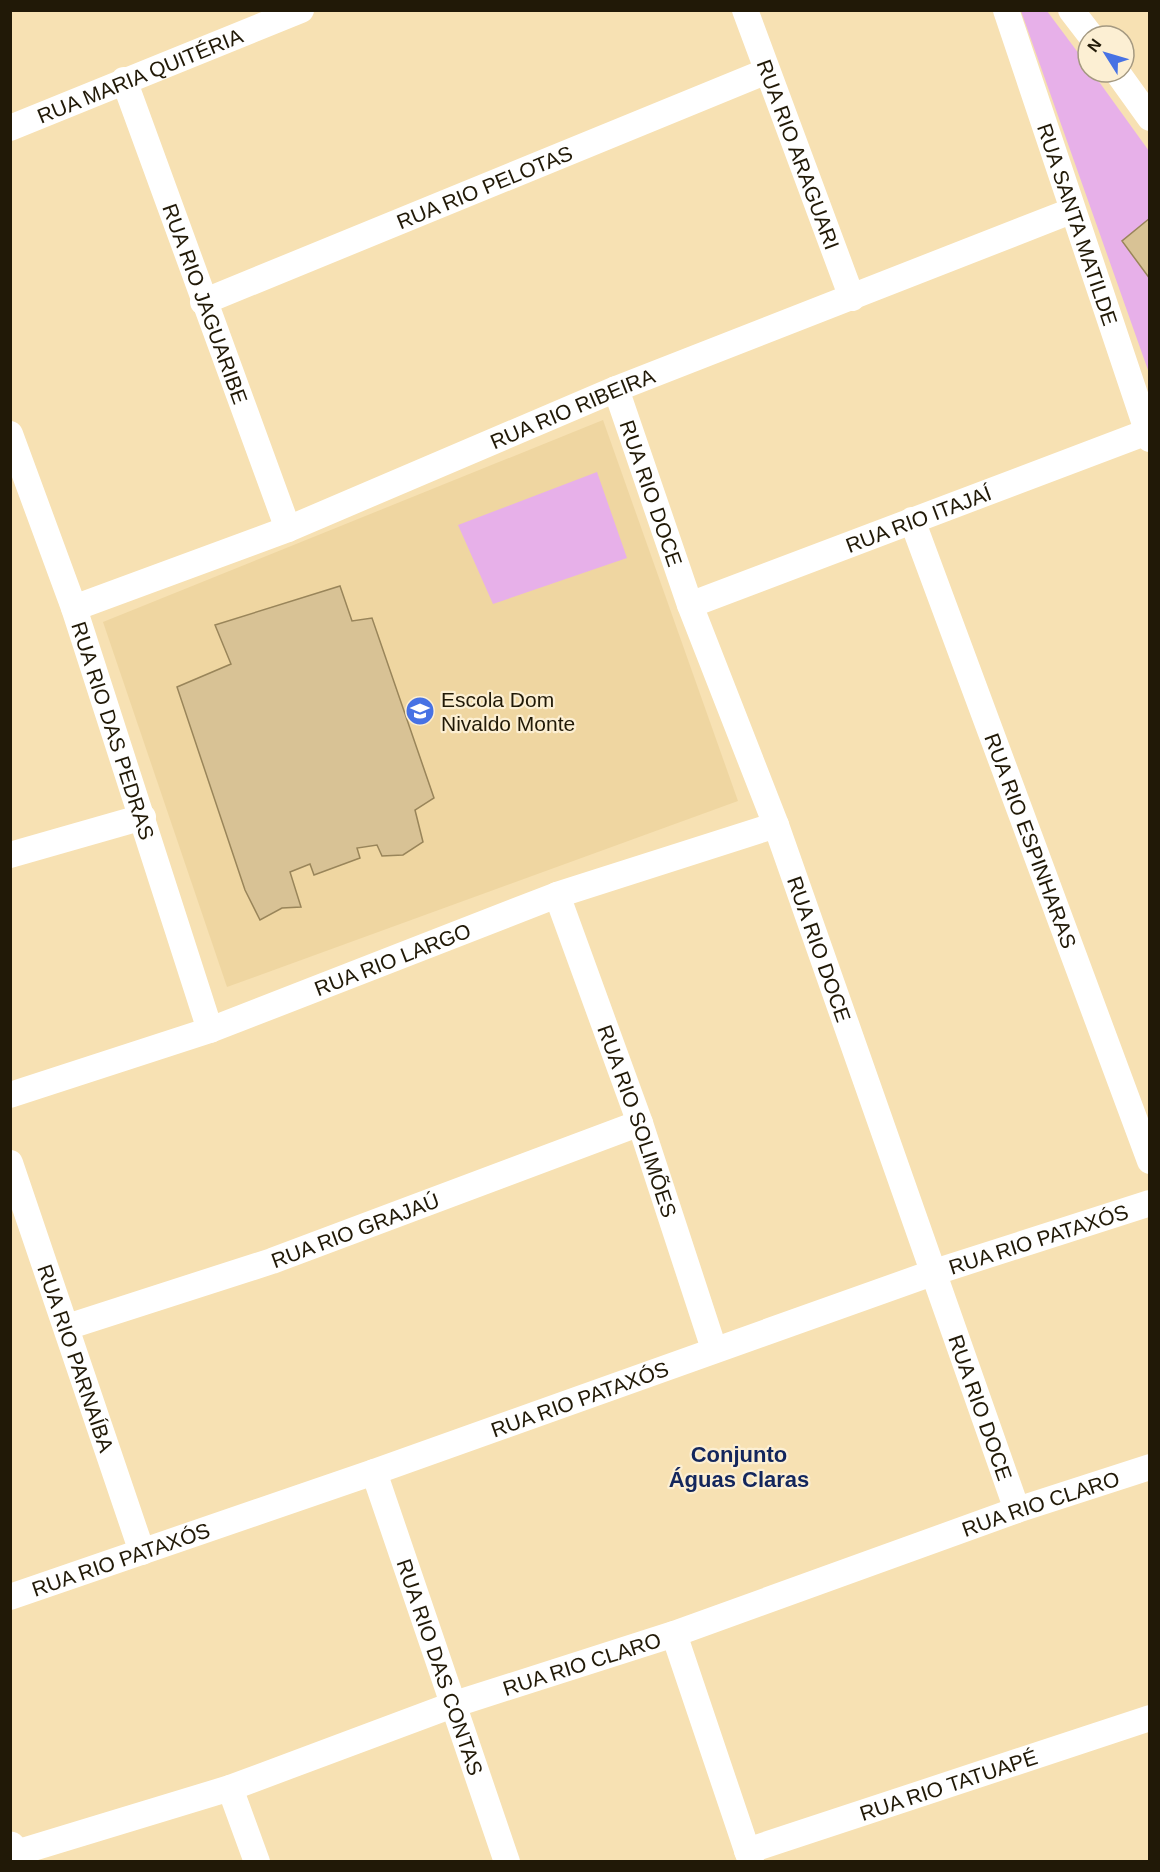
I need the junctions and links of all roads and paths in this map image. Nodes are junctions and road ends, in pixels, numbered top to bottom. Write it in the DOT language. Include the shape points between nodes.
graph roads {
  1 [pos="301,10"];
  2 [pos="745,10"];
  3 [pos="1006,10"];
  4 [pos="1071,10"];
  5 [pos="1082,24"];
  6 [pos="767,71"];
  7 [pos="124,80"];
  8 [pos="1125,84"];
  9 [pos="1149,118"];
  10 [pos="10,128"];
  11 [pos="1071,211"];
  12 [pos="852,298"];
  13 [pos="203,302"];
  14 [pos="616,389"];
  15 [pos="10,434"];
  16 [pos="1148,435"];
  17 [pos="912,520"];
  18 [pos="288,529"];
  19 [pos="690,605"];
  20 [pos="74,608"];
  21 [pos="143,817"];
  22 [pos="776,825"];
  23 [pos="10,855"];
  24 [pos="557,895"];
  25 [pos="210,1030"];
  26 [pos="10,1095"];
  27 [pos="640,1123"];
  28 [pos="1149,1161"];
  29 [pos="10,1163"];
  30 [pos="1149,1203"];
  31 [pos="935,1272"];
  32 [pos="67,1327"];
  33 [pos="714,1349"];
  34 [pos="1149,1467"];
  35 [pos="374,1472"];
  36 [pos="1017,1510"];
  37 [pos="142,1552"];
  38 [pos="10,1598"];
  39 [pos="674,1634"];
  40 [pos="455,1704"];
  41 [pos="1149,1718"];
  42 [pos="230,1788"];
  43 [pos="13,1855"];
  44 [pos="749,1856"];
  45 [pos="257,1862"];
  46 [pos="507,1862"];
  1 -- 7 [label="street, RUA MARIA QUITÉRIA"];
  2 -- 6 [label="street, RUA RIO ARAGUARI"];
  3 -- 11 [label="street, RUA SANTA MATILDE"];
  4 -- 5 [label="street"];
  6 -- 12 [label="street, RUA RIO ARAGUARI"];
  6 -- 13 [label="street, RUA RIO PELOTAS"];
  7 -- 10 [label="street, RUA MARIA QUITÉRIA"];
  7 -- 13 [label="street, RUA RIO JAGUARIBE"];
  8 -- 9 [label="street"];
  11 -- 12 [label="street, RUA RIO RIBEIRA"];
  11 -- 16 [label="street, RUA SANTA MATILDE"];
  12 -- 14 [label="street, RUA RIO RIBEIRA"];
  13 -- 18 [label="street, RUA RIO JAGUARIBE"];
  14 -- 18 [label="street, RUA RIO RIBEIRA"];
  14 -- 19 [label="street, RUA RIO DOCE"];
  15 -- 20 [label="street, RUA RIO DAS PEDRAS"];
  16 -- 17 [label="street, RUA RIO ITAJAÍ"];
  17 -- 19 [label="street, RUA RIO ITAJAÍ"];
  17 -- 28 [label="street, RUA RIO ESPINHARAS"];
  18 -- 20 [label="street, RUA RIO RIBEIRA"];
  19 -- 22 [label="street, RUA RIO DOCE"];
  20 -- 21 [label="street, RUA RIO DAS PEDRAS"];
  21 -- 23 [label="street"];
  21 -- 25 [label="street, RUA RIO DAS PEDRAS"];
  22 -- 24 [label="street, RUA RIO LARGO"];
  22 -- 31 [label="street, RUA RIO DOCE"];
  24 -- 25 [label="street, RUA RIO LARGO"];
  24 -- 27 [label="street, RUA RIO SOLIMÕES"];
  25 -- 26 [label="street, RUA RIO LARGO"];
  27 -- 32 [label="street, RUA RIO GRAJAÚ" via="272,1261"];
  27 -- 33 [label="street, RUA RIO SOLIMÕES"];
  29 -- 32 [label="street, RUA RIO PARNAÍBA"];
  30 -- 31 [label="street, RUA RIO PATAXÓS"];
  31 -- 33 [label="street, RUA RIO PATAXÓS"];
  31 -- 36 [label="street, RUA RIO DOCE"];
  32 -- 37 [label="street, RUA RIO PARNAÍBA"];
  33 -- 35 [label="street, RUA RIO PATAXÓS"];
  34 -- 36 [label="street, RUA RIO CLARO"];
  35 -- 37 [label="street, RUA RIO PATAXÓS"];
  35 -- 40 [label="street, RUA RIO DAS CONTAS"];
  36 -- 39 [label="street, RUA RIO CLARO"];
  37 -- 38 [label="street, RUA RIO PATAXÓS"];
  39 -- 40 [label="street, RUA RIO CLARO"];
  39 -- 44 [label="street"];
  40 -- 42 [label="street, RUA RIO CLARO"];
  40 -- 46 [label="street, RUA RIO DAS CONTAS"];
  41 -- 44 [label="street, RUA RIO TATUAPÉ"];
  42 -- 43 [label="street, RUA RIO CLARO"];
  42 -- 45 [label="street"];
}
